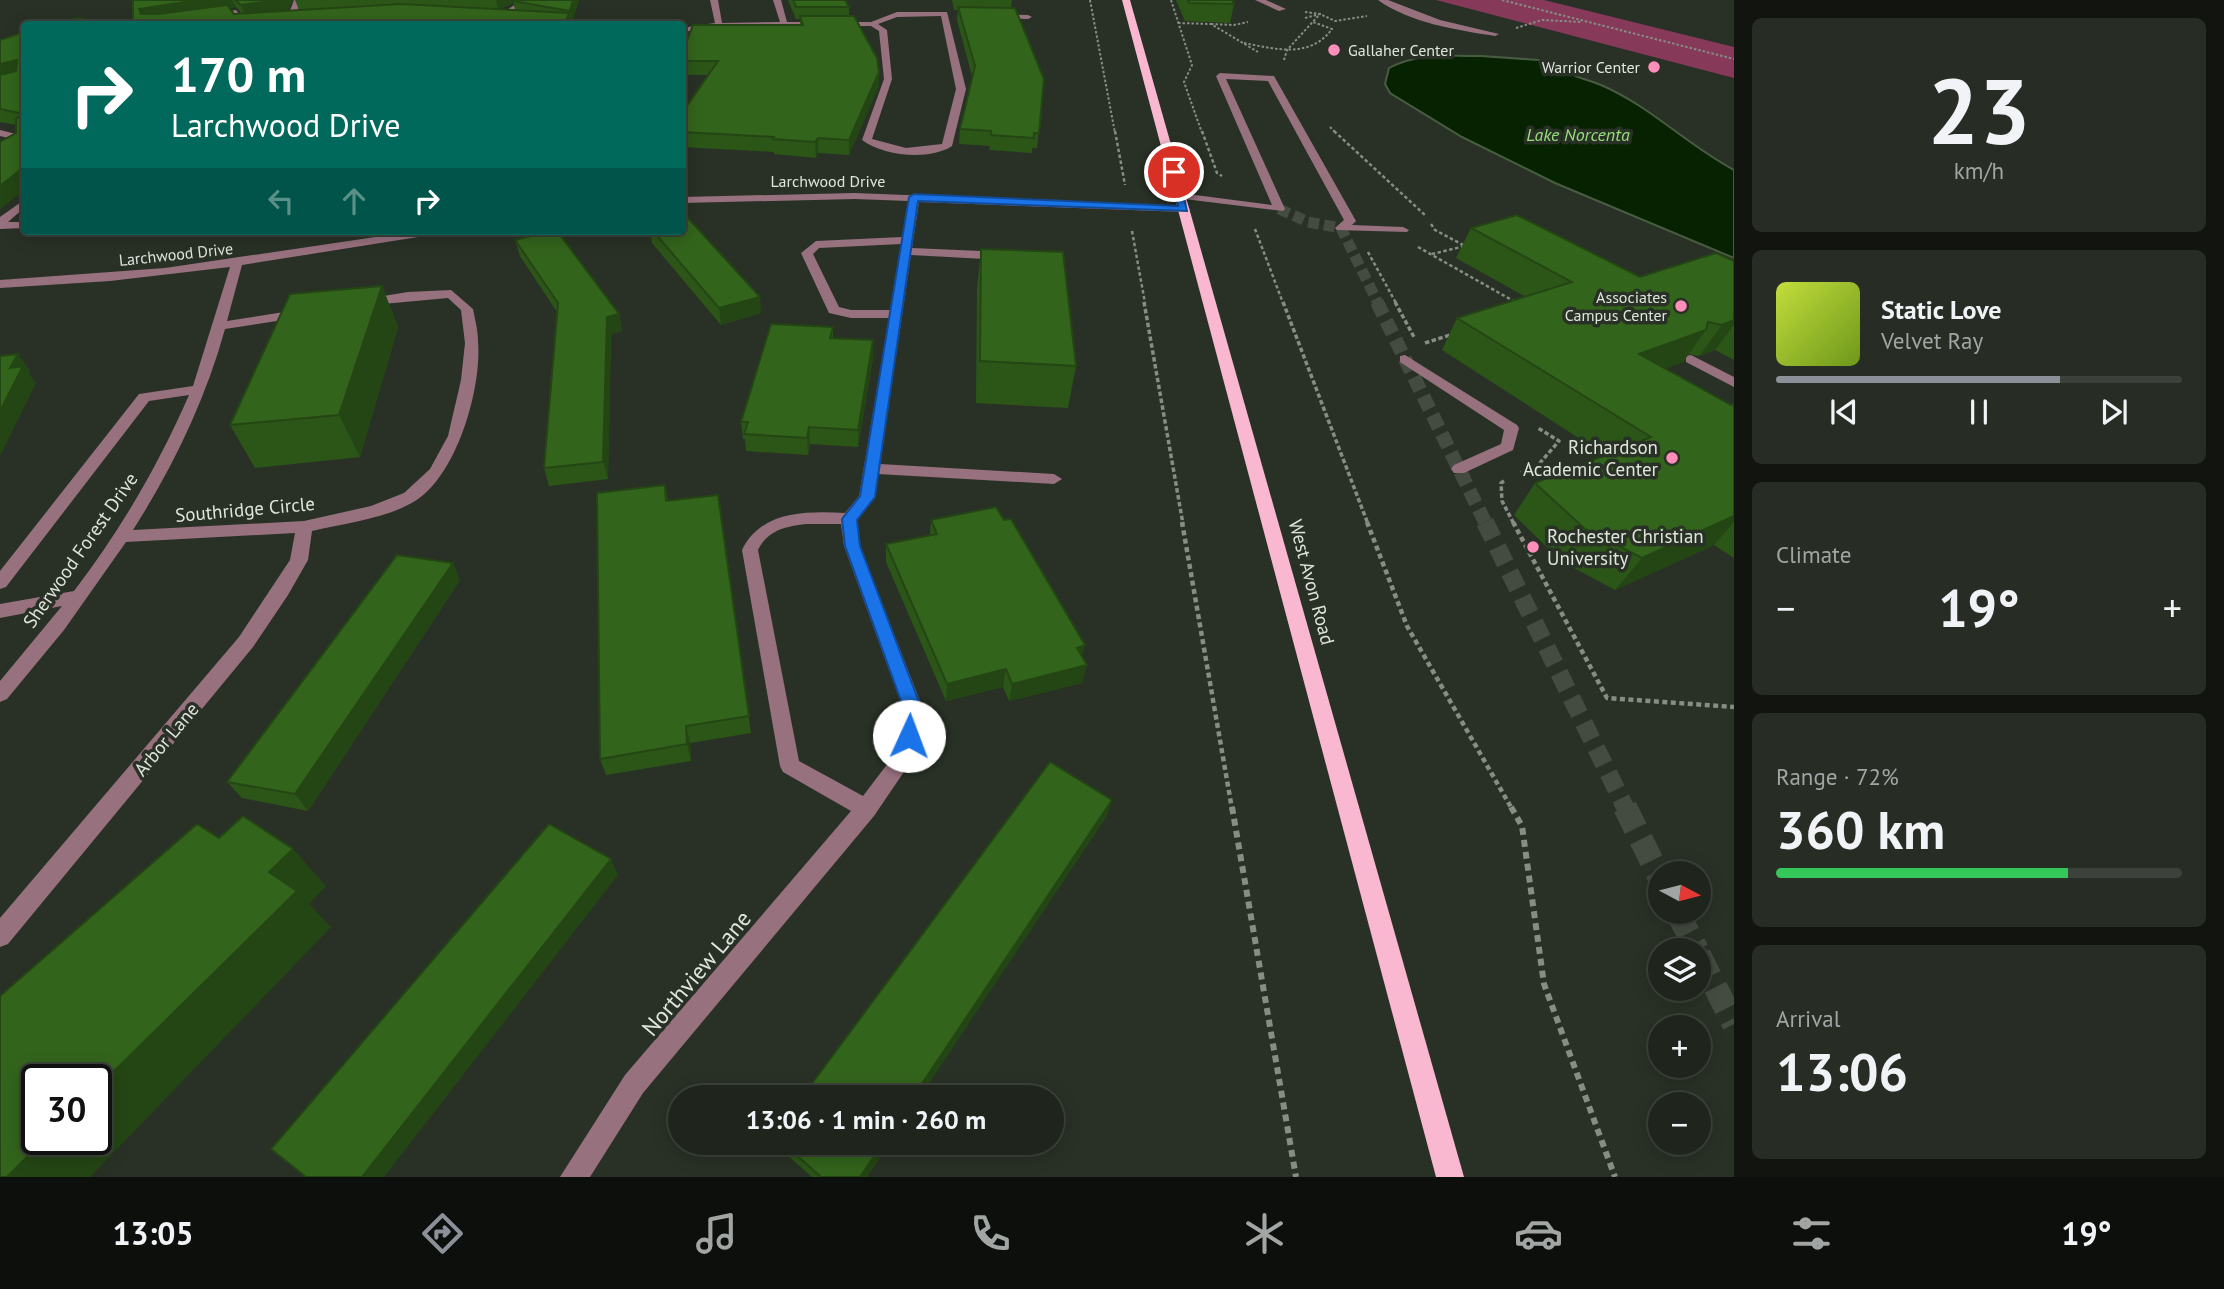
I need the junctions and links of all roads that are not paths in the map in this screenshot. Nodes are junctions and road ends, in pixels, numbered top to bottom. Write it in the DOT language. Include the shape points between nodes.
graph roads {
  1 [pos="310,0"];
  2 [pos="527,0"];
  3 [pos="714,0"];
  4 [pos="777,0"];
  5 [pos="1126,0"];
  6 [pos="1259,0"];
  7 [pos="1382,0"];
  8 [pos="1595,0"];
  9 [pos="1607,3"];
  10 [pos="1282,9"];
  11 [pos="944,14"];
  12 [pos="306,15"];
  13 [pos="956,15"];
  14 [pos="292,16"];
  15 [pos="992,16"];
  16 [pos="501,17"];
  17 [pos="1028,17"];
  18 [pos="199,18"];
  19 [pos="280,18"];
  20 [pos="513,18"];
  21 [pos="490,20"];
  22 [pos="241,21"];
  23 [pos="784,24"];
  24 [pos="873,24"];
  25 [pos="719,25"];
  26 [pos="686,30"];
  27 [pos="1495,34"];
  28 [pos="0,133"];
  29 [pos="21,142"];
  30 [pos="914,197"];
  31 [pos="686,200"];
  32 [pos="1182,202"];
  33 [pos="21,206"];
  34 [pos="0,225"];
  35 [pos="21,225"];
  36 [pos="1403,230"];
  37 [pos="412,235"];
  38 [pos="907,245"];
  39 [pos="1011,257"];
  40 [pos="237,263"];
  41 [pos="0,284"];
  42 [pos="356,305"];
  43 [pos="318,311"];
  44 [pos="897,314"];
  45 [pos="218,326"];
  46 [pos="1405,359"];
  47 [pos="1691,359"];
  48 [pos="1734,383"];
  49 [pos="198,390"];
  50 [pos="873,469"];
  51 [pos="1459,469"];
  52 [pos="1054,479"];
  53 [pos="849,519"];
  54 [pos="304,527"];
  55 [pos="119,537"];
  56 [pos="0,583"];
  57 [pos="77,597"];
  58 [pos="0,611"];
  59 [pos="0,694"];
  60 [pos="866,809"];
  61 [pos="0,936"];
  62 [pos="574,1177"];
  63 [pos="1450,1177"];
  1 -- 14 [label="street" via="297,1"];
  2 -- 16 [label="street"];
  3 -- 25 [label="street"];
  4 -- 23 [label="street"];
  5 -- 32 [label="main road, West Avon Road"];
  6 -- 10 [label="street"];
  7 -- 27 [label="street" via="1447,27"];
  8 -- 9 [label="street"];
  11 -- 13 [label="street"];
  11 -- 24 [label="street" via="900,15"];
  11 -- 24 [label="street" via="961,89 947,146 921,152 891,151 867,141 888,79 883,30"];
  12 -- 14 [label="street"];
  14 -- 19 [label="street"];
  15 -- 17 [label="street"];
  16 -- 20 [label="street"];
  16 -- 21 [label="street"];
  18 -- 22 [label="street" via="236,12"];
  23 -- 24 [label="street"];
  23 -- 25 [label="street"];
  25 -- 26 [label="street"];
  28 -- 29 [label="street"];
  30 -- 31 [label="street, Larchwood Drive" via="792,195"];
  30 -- 32 [label="street, Larchwood Drive" via="1129,207"];
  30 -- 38 [label="street"];
  32 -- 36 [label="street, Larchwood Drive" via="1279,209 1220,76 1271,78 1350,221 1341,228"];
  32 -- 63 [label="main road, West Avon Road"];
  33 -- 34 [label="street"];
  34 -- 35 [label="street"];
  37 -- 40 [label="street, Larchwood Drive"];
  38 -- 39 [label="street"];
  38 -- 44 [label="street"];
  38 -- 44 [label="street" via="816,245 807,253 834,310"];
  40 -- 41 [label="street, Larchwood Drive"];
  40 -- 45 [label="street, Sherwood Forest Drive"];
  42 -- 54 [label="street, Southridge Circle" via="451,294 467,309 472,343 455,436 436,472 410,498"];
  43 -- 45 [label="street"];
  44 -- 50 [label="street"];
  45 -- 49 [label="street, Sherwood Forest Drive"];
  46 -- 51 [label="street" via="1512,428 1508,447"];
  47 -- 48 [label="street"];
  49 -- 55 [label="street, Sherwood Forest Drive" via="171,453"];
  49 -- 56 [label="street" via="144,397"];
  50 -- 52 [label="street"];
  50 -- 53 [label="street" via="867,497"];
  53 -- 60 [label="street, Northview Lane" via="852,546 915,715 904,757"];
  53 -- 60 [label="street" via="815,516 765,527 753,538 750,550 790,766"];
  54 -- 55 [label="street, Southridge Circle"];
  54 -- 61 [label="street, Arbor Lane" via="299,560 246,642"];
  55 -- 57 [label="street, Sherwood Forest Drive"];
  57 -- 58 [label="street"];
  57 -- 59 [label="street, Sherwood Forest Drive"];
  60 -- 62 [label="street, Northview Lane" via="634,1084"];
}
